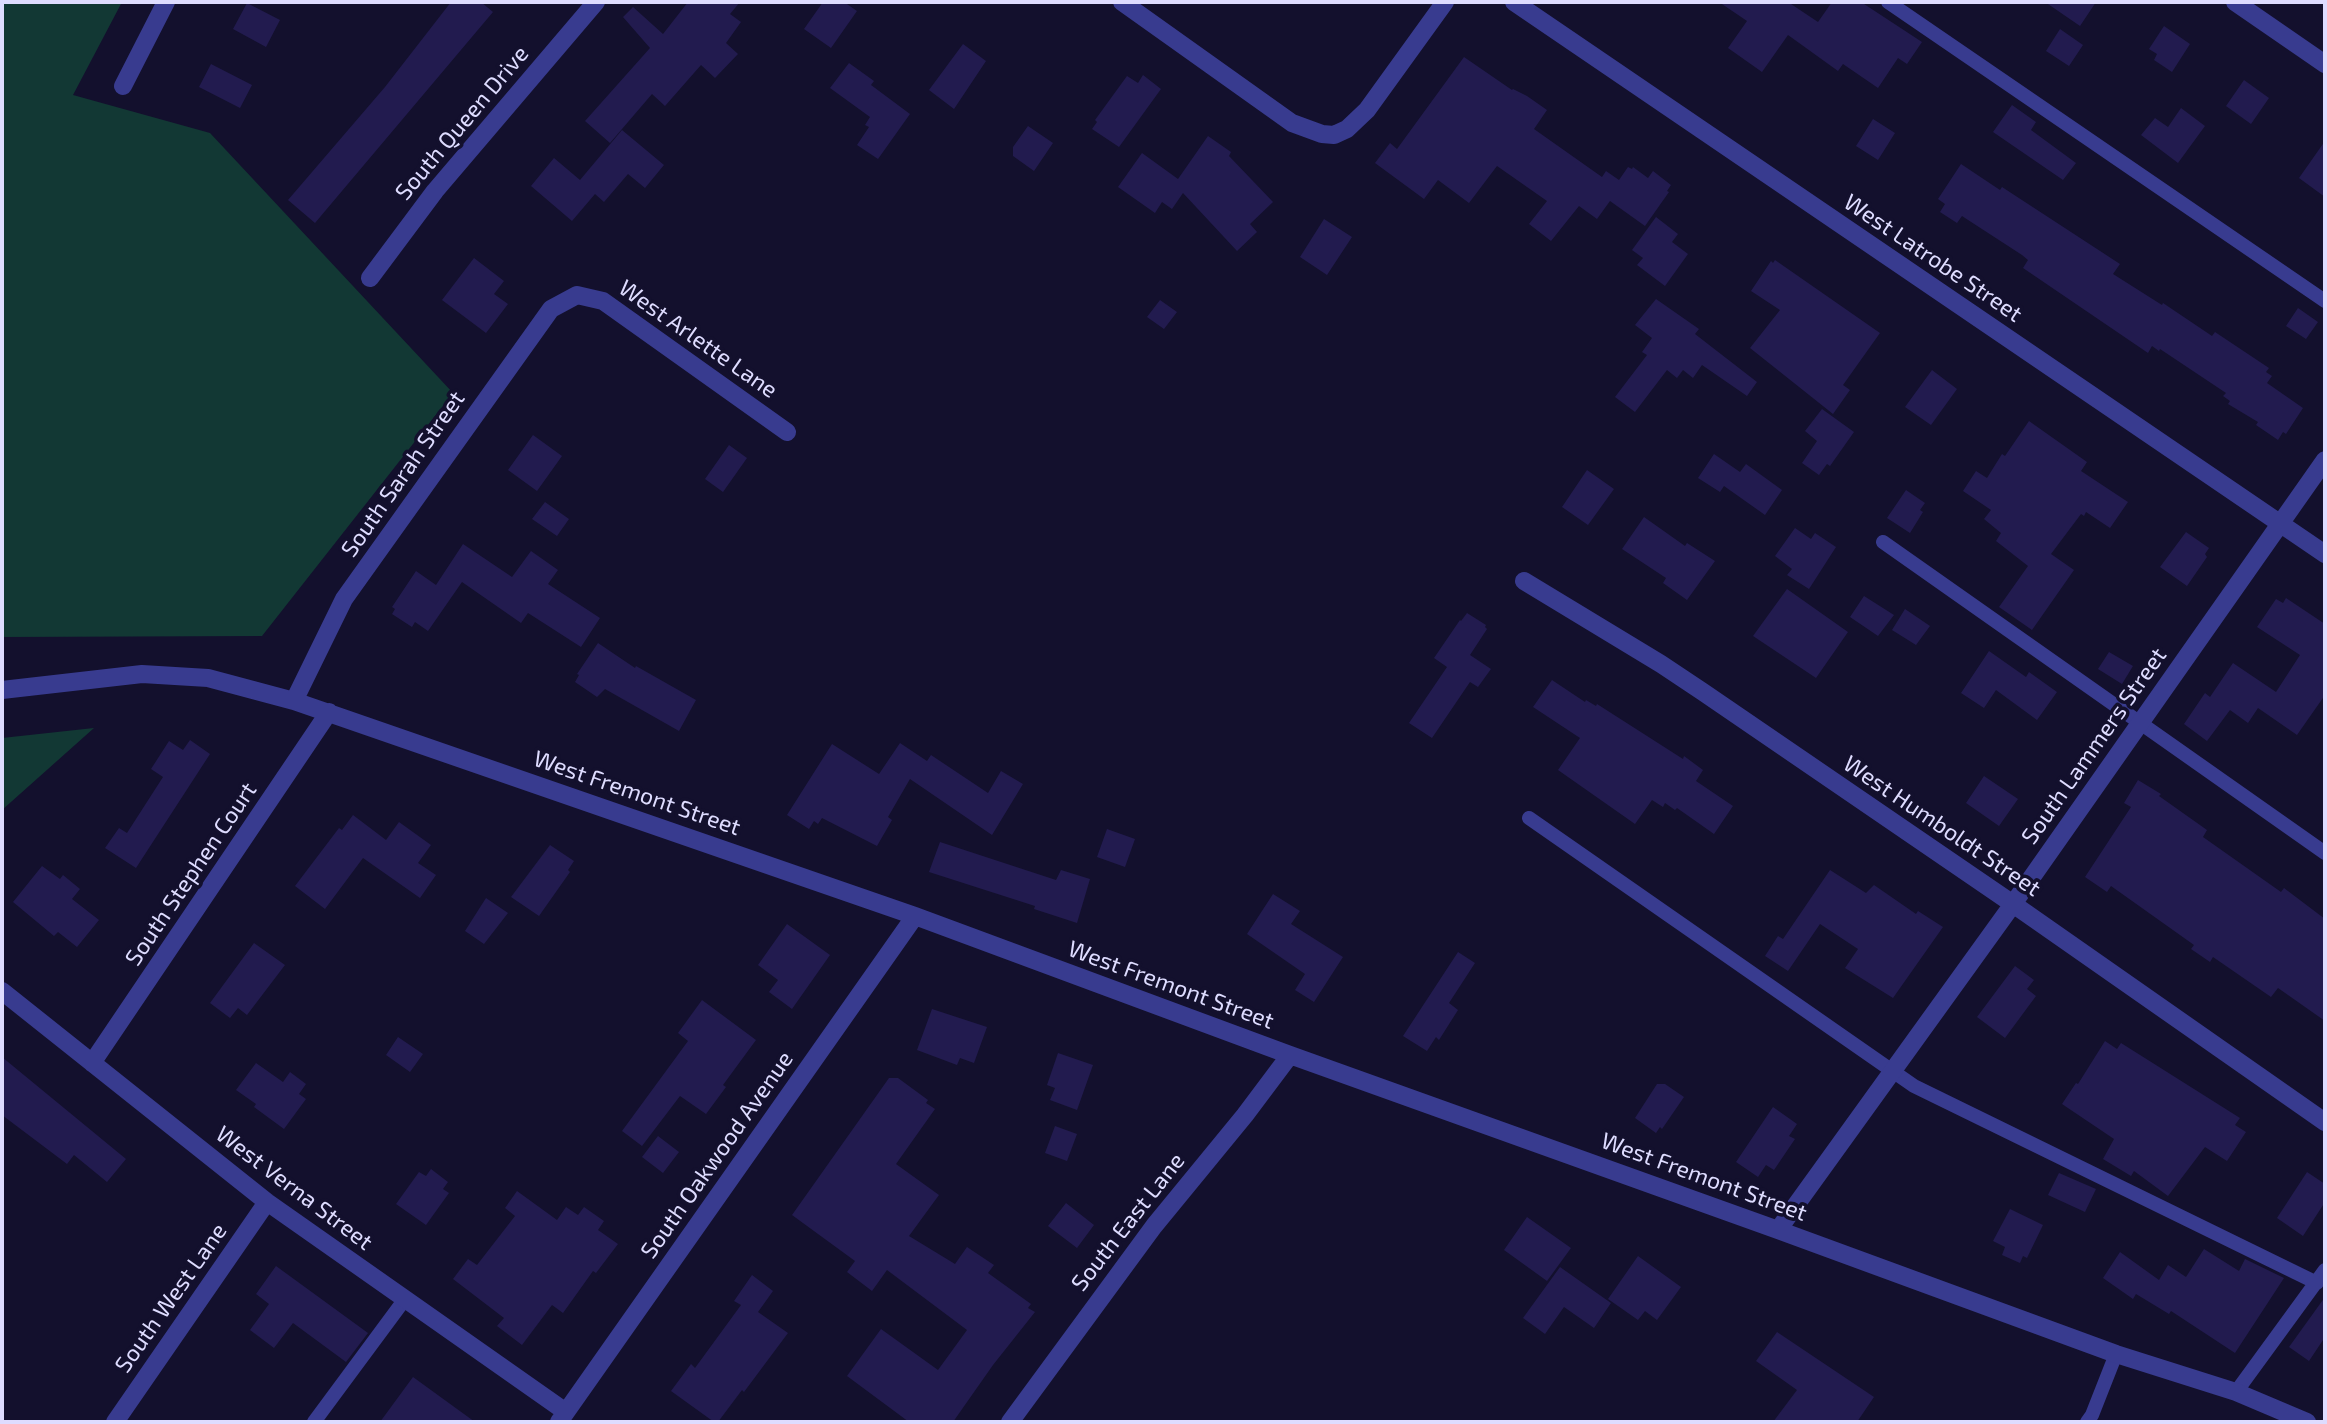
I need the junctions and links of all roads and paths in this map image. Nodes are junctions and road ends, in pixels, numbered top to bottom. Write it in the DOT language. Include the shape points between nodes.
graph roads {
  1 [pos="166,2"];
  2 [pos="596,2"];
  3 [pos="1122,2"];
  4 [pos="1445,2"];
  5 [pos="1514,2"];
  6 [pos="1888,2"];
  7 [pos="2235,2"];
  8 [pos="2325,64"];
  9 [pos="123,86"];
  10 [pos="370,278"];
  11 [pos="576,295"];
  12 [pos="2325,301"];
  13 [pos="788,432"];
  14 [pos="2325,460"];
  15 [pos="2280,523"];
  16 [pos="1883,542"];
  17 [pos="2325,554"];
  18 [pos="1524,581"];
  19 [pos="2,690"];
  20 [pos="294,701"];
  21 [pos="329,712"];
  22 [pos="2140,723"];
  23 [pos="1529,818"];
  24 [pos="2325,853"];
  25 [pos="2012,904"];
  26 [pos="915,916"];
  27 [pos="2,991"];
  28 [pos="1290,1055"];
  29 [pos="92,1063"];
  30 [pos="1893,1071"];
  31 [pos="2325,1122"];
  32 [pos="267,1202"];
  33 [pos="1778,1230"];
  34 [pos="2321,1276"];
  35 [pos="405,1299"];
  36 [pos="2116,1354"];
  37 [pos="2236,1392"];
  38 [pos="562,1417"];
  39 [pos="2094,1420"];
  40 [pos="116,1422"];
  41 [pos="314,1422"];
  42 [pos="1010,1422"];
  43 [pos="2307,1422"];
  1 -- 9 [label="street"];
  2 -- 10 [label="street, South Queen Drive" via="435,191"];
  3 -- 4 [label="street" via="1292,123 1334,135 1347,130 1367,110"];
  5 -- 15 [label="street, West Latrobe Street"];
  6 -- 12 [label="lane"];
  7 -- 8 [label="street"];
  11 -- 13 [label="street, West Arlette Lane" via="603,301"];
  11 -- 20 [label="street, South Sarah Street" via="551,309 344,599"];
  14 -- 15 [label="street, South Lammers Street"];
  15 -- 17 [label="street, West Latrobe Street"];
  15 -- 22 [label="street, South Lammers Street"];
  16 -- 22 [label="lane"];
  18 -- 25 [label="street, West Humboldt Street" via="1661,664"];
  19 -- 20 [label="street, West Fremont Street" via="142,674 208,678"];
  20 -- 21 [label="street, West Fremont Street"];
  21 -- 26 [label="street, West Fremont Street"];
  21 -- 29 [label="street, South Stephen Court"];
  22 -- 24 [label="lane"];
  22 -- 25 [label="street, South Lammers Street"];
  23 -- 30 [label="lane"];
  25 -- 30 [label="street, South Lammers Street"];
  25 -- 31 [label="street, West Humboldt Street"];
  26 -- 28 [label="street, West Fremont Street"];
  26 -- 38 [label="street, South Oakwood Avenue"];
  27 -- 29 [label="street, West Verna Street"];
  28 -- 33 [label="street, West Fremont Street"];
  28 -- 42 [label="street, South East Lane" via="1154,1226"];
  29 -- 32 [label="street, West Verna Street"];
  30 -- 33 [label="street, South Lammers Street"];
  30 -- 34 [label="lane" via="1927,1092"];
  32 -- 35 [label="street, West Verna Street"];
  32 -- 40 [label="street, South West Lane"];
  33 -- 36 [label="street, West Fremont Street"];
  34 -- 37 [label="lane"];
  35 -- 38 [label="street, West Verna Street"];
  35 -- 41 [label="lane"];
  36 -- 37 [label="street, West Fremont Street"];
  36 -- 39 [label="lane"];
  37 -- 43 [label="street, West Fremont Street"];
}
